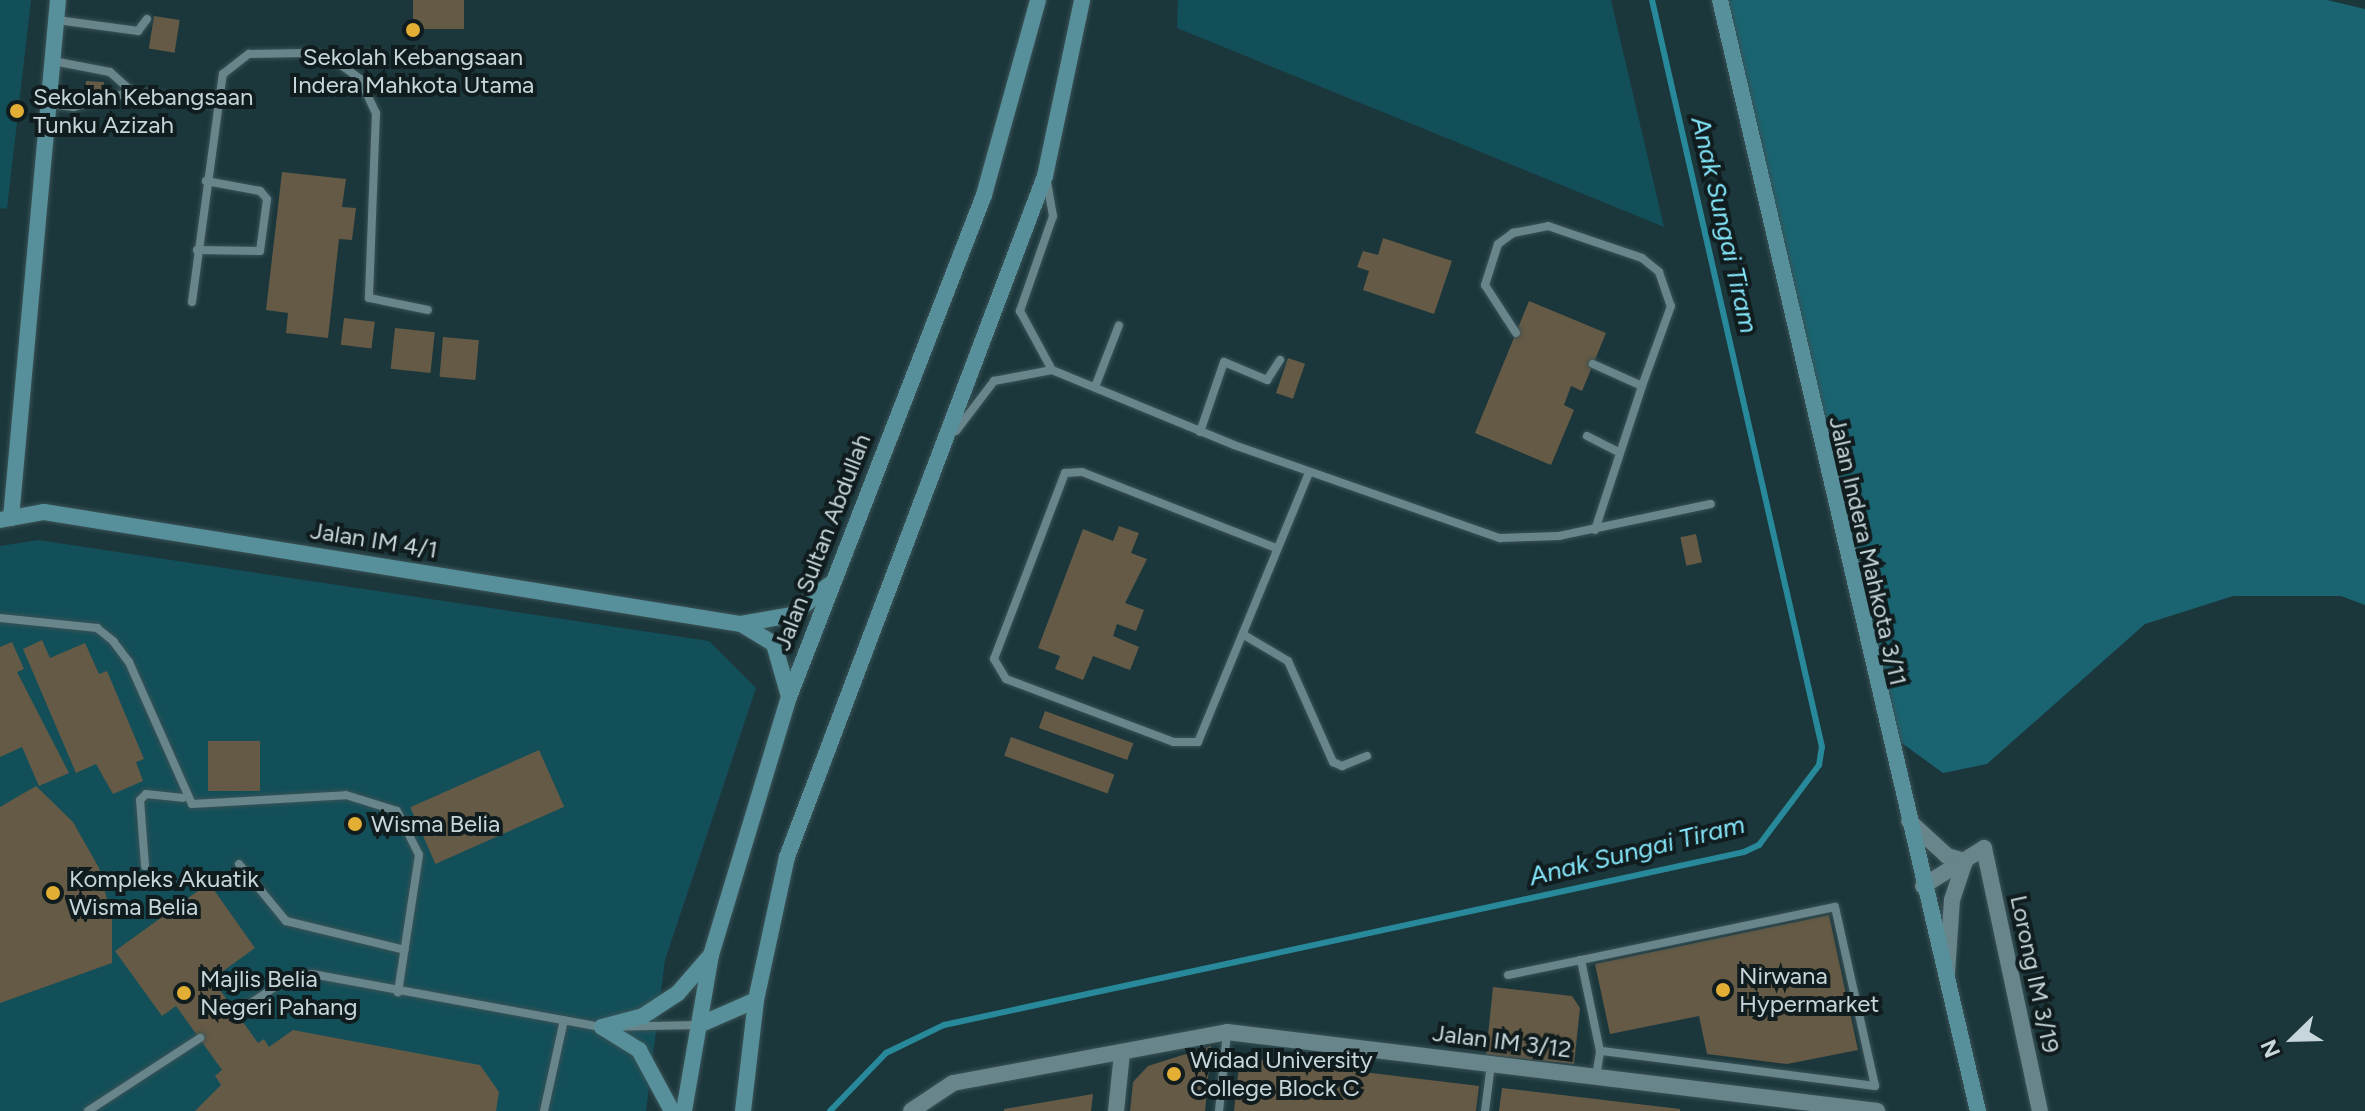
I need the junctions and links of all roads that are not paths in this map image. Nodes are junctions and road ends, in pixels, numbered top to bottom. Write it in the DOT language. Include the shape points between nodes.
graph roads {
  1 [pos="58,0"];
  2 [pos="1038,0"];
  3 [pos="1082,0"];
  4 [pos="1720,0"];
  5 [pos="147,19"];
  6 [pos="57,20"];
  7 [pos="53,61"];
  8 [pos="132,92"];
  9 [pos="215,103"];
  10 [pos="49,104"];
  11 [pos="1045,176"];
  12 [pos="206,181"];
  13 [pos="197,250"];
  14 [pos="192,302"];
  15 [pos="428,310"];
  16 [pos="1119,325"];
  17 [pos="1516,333"];
  18 [pos="1280,360"];
  19 [pos="1593,364"];
  20 [pos="1052,370"];
  21 [pos="1642,386"];
  22 [pos="1095,387"];
  23 [pos="1200,432"];
  24 [pos="1587,436"];
  25 [pos="1618,452"];
  26 [pos="944,453"];
  27 [pos="1309,473"];
  28 [pos="1711,504"];
  29 [pos="6,519"];
  30 [pos="1595,530"];
  31 [pos="1276,548"];
  32 [pos="832,582"];
  33 [pos="0,618"];
  34 [pos="741,624"];
  35 [pos="1244,635"];
  36 [pos="789,697"];
  37 [pos="1367,756"];
  38 [pos="183,798"];
  39 [pos="1905,818"];
  40 [pos="1965,861"];
  41 [pos="239,864"];
  42 [pos="145,866"];
  43 [pos="1923,886"];
  44 [pos="405,950"];
  45 [pos="711,955"];
  46 [pos="1581,960"];
  47 [pos="1508,975"];
  48 [pos="1946,977"];
  49 [pos="398,992"];
  50 [pos="756,1000"];
  51 [pos="236,1013"];
  52 [pos="564,1020"];
  53 [pos="699,1025"];
  54 [pos="602,1027"];
  55 [pos="1227,1032"];
  56 [pos="200,1038"];
  57 [pos="1600,1051"];
  58 [pos="1122,1053"];
  59 [pos="1491,1063"];
  60 [pos="1596,1077"];
  61 [pos="1753,1104"];
  62 [pos="99,1109"];
  63 [pos="88,1111"];
  64 [pos="544,1111"];
  65 [pos="672,1111"];
  66 [pos="684,1111"];
  67 [pos="743,1111"];
  68 [pos="911,1111"];
  69 [pos="1116,1111"];
  70 [pos="1219,1111"];
  71 [pos="1485,1111"];
  72 [pos="1877,1111"];
  73 [pos="1978,1111"];
  74 [pos="2040,1111"];
  1 -- 6 [label="main road"];
  2 -- 32 [label="main road, Jalan Sultan Abdullah" via="988,184"];
  3 -- 11 [label="main road"];
  4 -- 39 [label="main road, Jalan Indera Mahkota 3/11"];
  5 -- 6 [label="lane" via="138,31"];
  6 -- 7 [label="main road"];
  7 -- 8 [label="lane" via="110,72"];
  7 -- 10 [label="main road"];
  8 -- 9 [label="lane"];
  8 -- 10 [label="lane" via="74,107"];
  9 -- 12 [label="lane"];
  9 -- 15 [label="lane" via="223,74 249,54 330,57 360,79 371,94 378,136 369,298 377,306"];
  10 -- 29 [label="main road"];
  11 -- 20 [label="lane" via="1053,216 1020,311"];
  11 -- 26 [label="main road"];
  12 -- 13 [label="lane"];
  12 -- 13 [label="lane" via="267,199 260,251"];
  13 -- 14 [label="lane"];
  16 -- 22 [label="lane"];
  17 -- 21 [label="lane" via="1485,285 1498,244 1513,233 1548,226 1642,258 1659,272 1671,306"];
  18 -- 23 [label="lane" via="1267,380 1224,362"];
  19 -- 21 [label="lane"];
  20 -- 22 [label="lane"];
  20 -- 26 [label="lane" via="994,381 972,401"];
  21 -- 25 [label="lane"];
  22 -- 23 [label="lane"];
  23 -- 27 [label="lane"];
  24 -- 25 [label="lane"];
  25 -- 30 [label="lane"];
  26 -- 50 [label="main road" via="802,809"];
  27 -- 30 [label="lane" via="1500,538"];
  27 -- 31 [label="lane"];
  28 -- 30 [label="lane"];
  29 -- 34 [label="main road, Jalan IM 4/1" via="44,512"];
  31 -- 35 [label="lane"];
  31 -- 35 [label="lane" via="1082,472 1065,473 994,659 1006,679 1188,744 1203,733"];
  32 -- 34 [label="main road, Jalan IM 4/1" via="792,615"];
  32 -- 36 [label="main road, Jalan Sultan Abdullah"];
  33 -- 38 [label="lane" via="97,628 113,641 179,767"];
  34 -- 36 [label="main road, Jalan IM 4/1" via="774,644"];
  35 -- 37 [label="lane" via="1288,661 1333,762 1342,766"];
  36 -- 45 [label="main road, Jalan Sultan Abdullah"];
  38 -- 42 [label="lane" via="146,794 140,800"];
  38 -- 44 [label="lane" via="202,807 346,795 397,811 419,855"];
  39 -- 40 [label="street" via="1947,856"];
  39 -- 43 [label="main road, Jalan Indera Mahkota 3/11"];
  40 -- 43 [label="street"];
  40 -- 48 [label="street" via="1952,900"];
  40 -- 74 [label="street, Lorong IM 3/19" via="1984,848"];
  41 -- 44 [label="lane" via="286,921"];
  43 -- 48 [label="main road, Jalan Indera Mahkota 3/11"];
  44 -- 49 [label="lane"];
  45 -- 53 [label="main road, Jalan Sultan Abdullah"];
  45 -- 54 [label="main road" via="678,993 643,1016"];
  46 -- 47 [label="lane"];
  46 -- 57 [label="lane"];
  46 -- 57 [label="lane" via="1835,907 1875,1086"];
  48 -- 73 [label="main road, Jalan Indera Mahkota 3/11"];
  49 -- 51 [label="lane" via="312,974 281,983"];
  49 -- 52 [label="lane"];
  50 -- 53 [label="main road"];
  50 -- 67 [label="main road"];
  52 -- 54 [label="lane"];
  52 -- 64 [label="lane"];
  53 -- 54 [label="lane"];
  53 -- 66 [label="main road, Jalan Sultan Abdullah"];
  54 -- 65 [label="main road" via="639,1050"];
  55 -- 58 [label="street, Jalan IM 3/12"];
  55 -- 59 [label="street, Jalan IM 3/12"];
  55 -- 70 [label="lane"];
  56 -- 62 [label="lane"];
  57 -- 60 [label="lane"];
  58 -- 68 [label="street, Jalan IM 3/12" via="953,1083"];
  58 -- 69 [label="street"];
  59 -- 60 [label="street, Jalan IM 3/12"];
  59 -- 71 [label="lane"];
  60 -- 61 [label="street, Jalan IM 3/12"];
  61 -- 72 [label="street, Jalan IM 3/12"];
  62 -- 63 [label="lane"];
}
